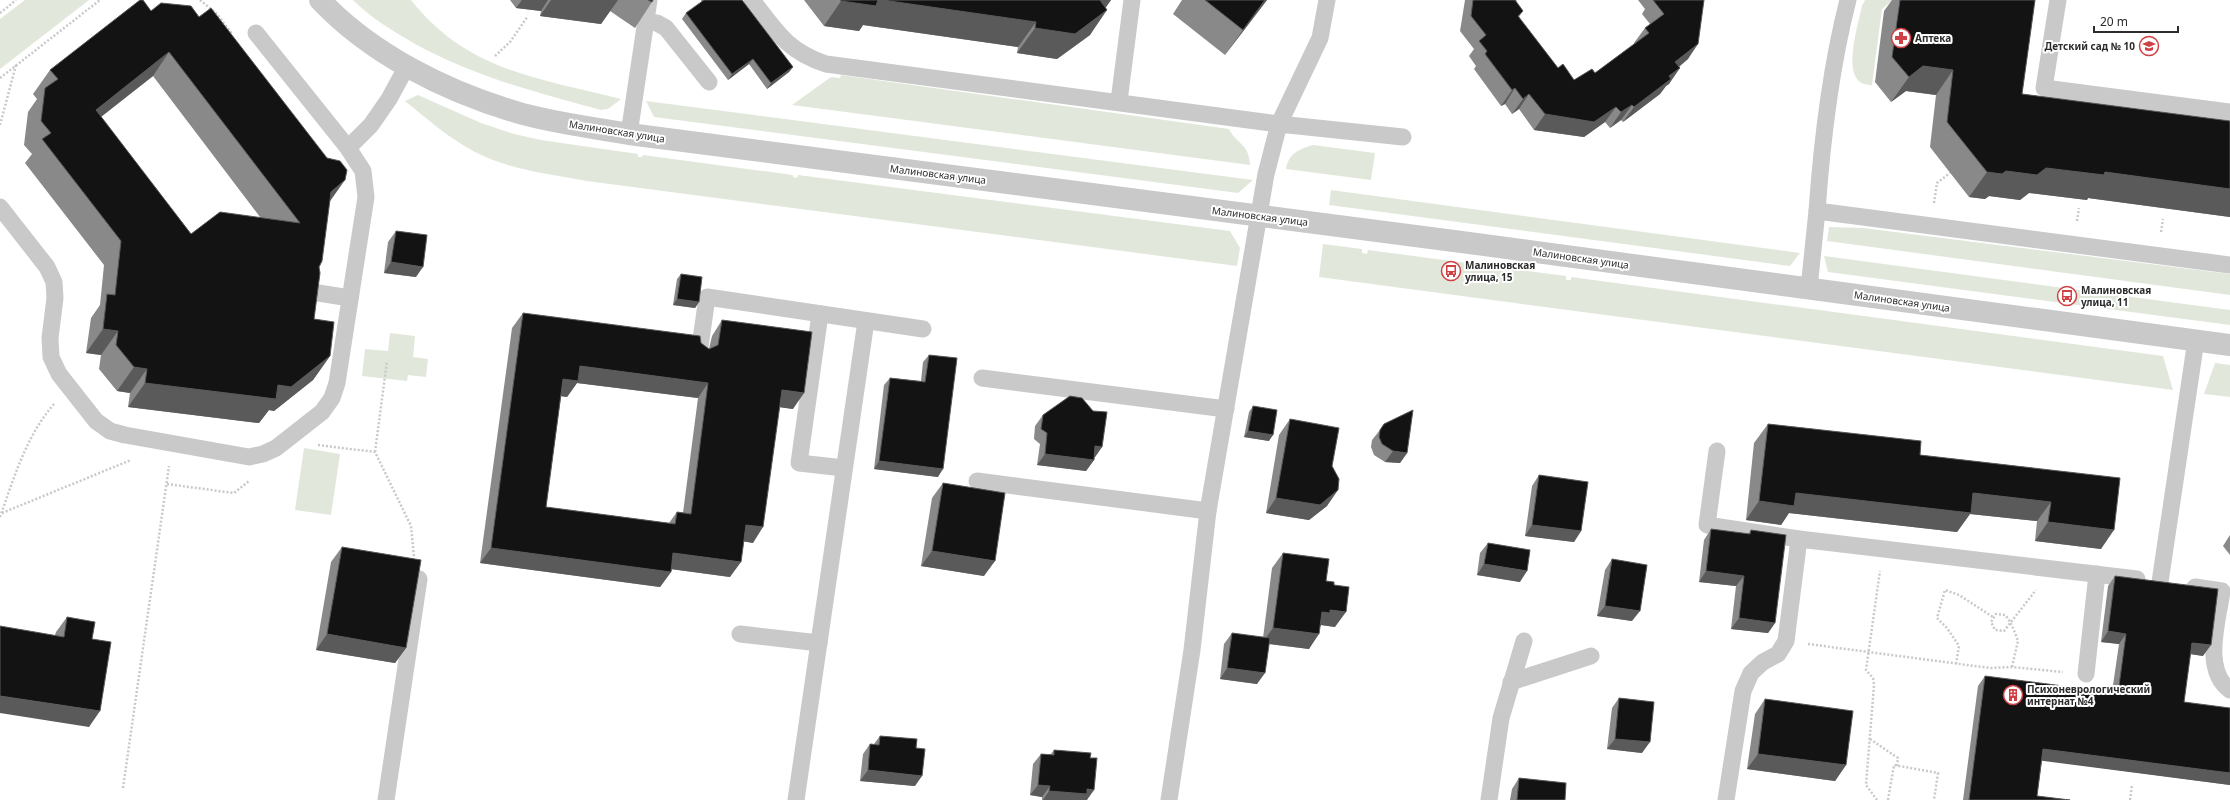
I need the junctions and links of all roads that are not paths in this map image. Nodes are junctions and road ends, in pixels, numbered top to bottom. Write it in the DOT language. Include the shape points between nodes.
graph roads {
  1 [pos="320,0"];
  2 [pos="649,0"];
  3 [pos="752,0"];
  4 [pos="1132,0"];
  5 [pos="1327,0"];
  6 [pos="1848,0"];
  7 [pos="2058,0"];
  8 [pos="646,21"];
  9 [pos="256,33"];
  10 [pos="407,66"];
  11 [pos="709,82"];
  12 [pos="1119,101"];
  13 [pos="2230,112"];
  14 [pos="1279,124"];
  15 [pos="629,134"];
  16 [pos="1403,138"];
  17 [pos="348,148"];
  18 [pos="0,207"];
  19 [pos="1817,211"];
  20 [pos="1259,216"];
  21 [pos="2230,265"];
  22 [pos="1809,288"];
  23 [pos="312,292"];
  24 [pos="350,298"];
  25 [pos="820,314"];
  26 [pos="866,321"];
  27 [pos="923,329"];
  28 [pos="2196,340"];
  29 [pos="2230,345"];
  30 [pos="698,354"];
  31 [pos="982,378"];
  32 [pos="1226,409"];
  33 [pos="1717,451"];
  34 [pos="844,468"];
  35 [pos="977,481"];
  36 [pos="1208,511"];
  37 [pos="1799,539"];
  38 [pos="2097,574"];
  39 [pos="419,579"];
  40 [pos="2160,582"];
  41 [pos="740,634"];
  42 [pos="1524,641"];
  43 [pos="820,644"];
  44 [pos="1590,656"];
  45 [pos="2086,674"];
  46 [pos="1511,682"];
  47 [pos="2230,690"];
  48 [pos="386,800"];
  49 [pos="796,800"];
  50 [pos="1168,800"];
  51 [pos="1489,800"];
  52 [pos="1726,800"];
  1 -- 10 [label="street, Малиновская улица" via="371,44"];
  2 -- 8 [label="lane"];
  3 -- 12 [label="lane" via="780,37 792,48 810,59 826,64"];
  4 -- 12 [label="lane"];
  5 -- 14 [label="lane" via="1320,38"];
  6 -- 19 [label="lane" via="1837,42 1822,136"];
  7 -- 13 [label="lane" via="2044,88"];
  8 -- 11 [label="lane" via="657,23 671,32"];
  8 -- 15 [label="lane"];
  9 -- 17 [label="lane"];
  10 -- 15 [label="street, Малиновская улица" via="446,85 516,112 546,120"];
  10 -- 17 [label="lane" via="371,125"];
  12 -- 14 [label="lane"];
  14 -- 16 [label="lane"];
  14 -- 20 [label="lane" via="1266,174"];
  15 -- 20 [label="street, Малиновская улица"];
  17 -- 24 [label="lane" via="363,171 366,197"];
  18 -- 24 [label="lane" via="47,267 54,282 55,298 50,338 51,357 58,374 96,421 110,431 249,456 263,454 276,448 322,412 332,398 337,383"];
  19 -- 21 [label="lane"];
  19 -- 22 [label="lane"];
  20 -- 22 [label="street, Малиновская улица"];
  20 -- 32 [label="lane"];
  22 -- 28 [label="street, Малиновская улица"];
  23 -- 24 [label="lane"];
  25 -- 26 [label="lane"];
  25 -- 30 [label="lane" via="707,297"];
  25 -- 34 [label="lane" via="799,463"];
  26 -- 27 [label="lane"];
  26 -- 34 [label="lane"];
  28 -- 29 [label="street, Малиновская улица"];
  28 -- 40 [label="lane"];
  31 -- 32 [label="lane"];
  32 -- 36 [label="lane"];
  33 -- 37 [label="lane" via="1707,524"];
  34 -- 43 [label="lane"];
  35 -- 36 [label="lane"];
  36 -- 50 [label="lane" via="1192,650"];
  37 -- 38 [label="lane"];
  37 -- 52 [label="lane" via="1786,641 1778,654 1763,662 1751,673 1743,691"];
  38 -- 40 [label="lane"];
  38 -- 45 [label="lane"];
  39 -- 48 [label="lane"];
  40 -- 47 [label="lane" via="2222,591 2213,659 2218,677"];
  41 -- 43 [label="lane"];
  42 -- 46 [label="lane"];
  43 -- 49 [label="lane"];
  44 -- 46 [label="lane"];
  46 -- 51 [label="lane" via="1501,718"];
}
